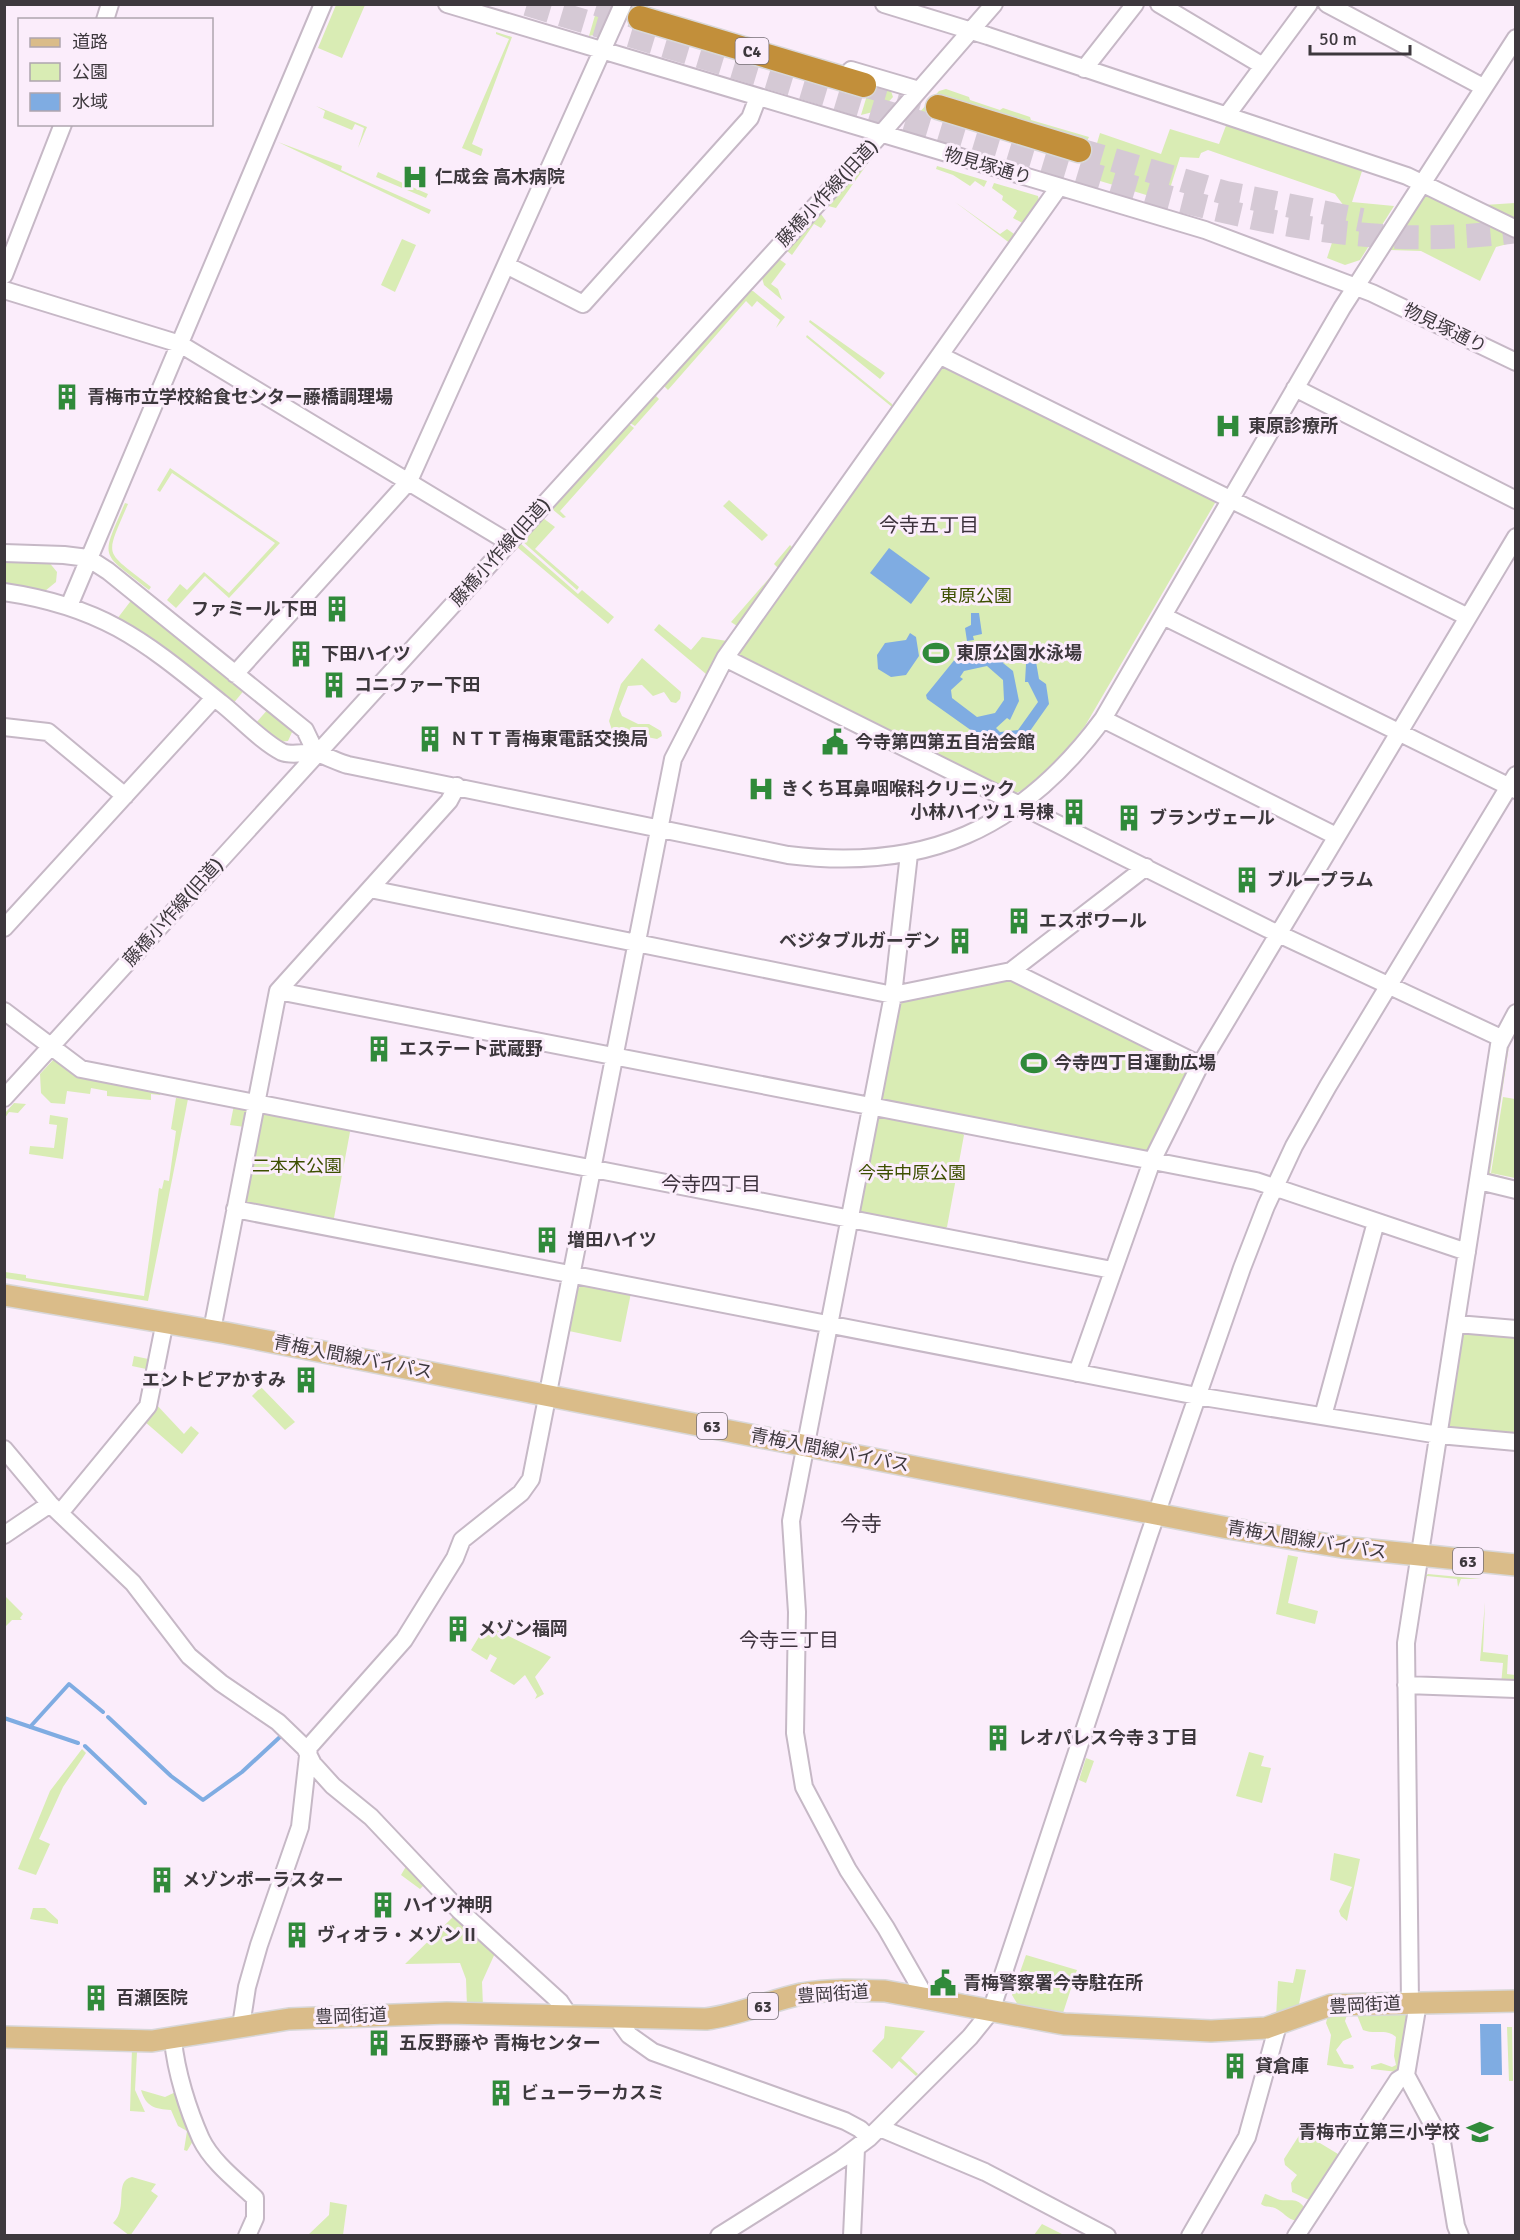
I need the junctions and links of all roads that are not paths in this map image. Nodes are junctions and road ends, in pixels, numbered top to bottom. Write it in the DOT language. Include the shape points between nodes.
graph roads {
  1 [pos="323,4"];
  2 [pos="447,4"];
  3 [pos="884,4"];
  4 [pos="994,4"];
  5 [pos="1136,4"];
  6 [pos="1159,4"];
  7 [pos="1309,4"];
  8 [pos="1327,4"];
  9 [pos="632,9"];
  10 [pos="973,31"];
  11 [pos="1514,45"];
  12 [pos="602,51"];
  13 [pos="1263,66"];
  14 [pos="1084,69"];
  15 [pos="864,85"];
  16 [pos="1483,87"];
  17 [pos="920,90"];
  18 [pos="758,97"];
  19 [pos="938,107"];
  20 [pos="1227,115"];
  21 [pos="62,126"];
  22 [pos="880,134"];
  23 [pos="1079,150"];
  24 [pos="1422,182"];
  25 [pos="1059,187"];
  26 [pos="1515,229"];
  27 [pos="506,265"];
  28 [pos="4,275"];
  29 [pos="1355,286"];
  30 [pos="4,290"];
  31 [pos="180,344"];
  32 [pos="941,356"];
  33 [pos="1515,362"];
  34 [pos="1295,388"];
  35 [pos="409,481"];
  36 [pos="1231,500"];
  37 [pos="1515,500"];
  38 [pos="1515,537"];
  39 [pos="508,542"];
  40 [pos="4,553"];
  41 [pos="88,558"];
  42 [pos="4,592"];
  43 [pos="69,606"];
  44 [pos="1163,616"];
  45 [pos="1468,617"];
  46 [pos="725,658"];
  47 [pos="235,674"];
  48 [pos="214,698"];
  49 [pos="1103,719"];
  50 [pos="4,727"];
  51 [pos="1398,734"];
  52 [pos="316,753"];
  53 [pos="1513,784"];
  54 [pos="457,786"];
  55 [pos="125,796"];
  56 [pos="1020,805"];
  57 [pos="659,828"];
  58 [pos="1336,836"];
  59 [pos="909,854"];
  60 [pos="1146,867"];
  61 [pos="370,889"];
  62 [pos="4,928"];
  63 [pos="1278,934"];
  64 [pos="637,944"];
  65 [pos="1011,971"];
  66 [pos="1388,987"];
  67 [pos="278,990"];
  68 [pos="893,995"];
  69 [pos="4,1011"];
  70 [pos="1515,1014"];
  71 [pos="1501,1038"];
  72 [pos="51,1047"];
  73 [pos="615,1056"];
  74 [pos="1200,1065"];
  75 [pos="4,1098"];
  76 [pos="256,1103"];
  77 [pos="872,1107"];
  78 [pos="1152,1161"];
  79 [pos="593,1169"];
  80 [pos="1479,1181"];
  81 [pos="1275,1186"];
  82 [pos="1515,1190"];
  83 [pos="235,1209"];
  84 [pos="851,1220"];
  85 [pos="1376,1222"];
  86 [pos="1467,1252"];
  87 [pos="1112,1270"];
  88 [pos="572,1275"];
  89 [pos="4,1295"];
  90 [pos="165,1321"];
  91 [pos="1457,1324"];
  92 [pos="830,1325"];
  93 [pos="1515,1329"];
  94 [pos="212,1330"];
  95 [pos="1077,1373"];
  96 [pos="547,1395"];
  97 [pos="1197,1396"];
  98 [pos="1323,1416"];
  99 [pos="1439,1435"];
  100 [pos="1515,1442"];
  101 [pos="806,1445"];
  102 [pos="4,1449"];
  103 [pos="55,1509"];
  104 [pos="1156,1514"];
  105 [pos="4,1535"];
  106 [pos="1420,1556"];
  107 [pos="1515,1565"];
  108 [pos="1406,1684"];
  109 [pos="1515,1689"];
  110 [pos="310,1756"];
  111 [pos="926,1998"];
  112 [pos="1515,2001"];
  113 [pos="1414,2003"];
  114 [pos="991,2011"];
  115 [pos="568,2014"];
  116 [pos="616,2017"];
  117 [pos="1278,2025"];
  118 [pos="241,2026"];
  119 [pos="4,2037"];
  120 [pos="173,2040"];
  121 [pos="1406,2075"];
  122 [pos="874,2133"];
  123 [pos="856,2149"];
  124 [pos="247,2235"];
  125 [pos="719,2235"];
  126 [pos="852,2235"];
  127 [pos="1107,2235"];
  128 [pos="1190,2235"];
  129 [pos="1296,2235"];
  130 [pos="1460,2235"];
  1 -- 31 [label="street"];
  2 -- 12 [label="street, 物見塚通り"];
  3 -- 10 [label="street"];
  4 -- 10 [label="street, 藤橋小作線(旧道)"];
  5 -- 14 [label="street"];
  6 -- 13 [label="street"];
  7 -- 13 [label="street"];
  8 -- 16 [label="street"];
  9 -- 12 [label="street"];
  9 -- 15 [label="highway, C4"];
  9 -- 17 [label="street"];
  10 -- 14 [label="street"];
  10 -- 17 [label="street, 藤橋小作線(旧道)"];
  11 -- 16 [label="street"];
  12 -- 18 [label="street, 物見塚通り"];
  12 -- 27 [label="street"];
  13 -- 20 [label="street"];
  14 -- 20 [label="street"];
  16 -- 24 [label="street"];
  17 -- 22 [label="street, 藤橋小作線(旧道)"];
  18 -- 22 [label="street, 物見塚通り"];
  18 -- 27 [label="street" via="750,118 583,304"];
  19 -- 23 [label="highway"];
  20 -- 24 [label="street"];
  21 -- 28 [label="street"];
  22 -- 25 [label="street, 物見塚通り"];
  22 -- 39 [label="street, 藤橋小作線(旧道)"];
  24 -- 26 [label="street"];
  24 -- 29 [label="street"];
  25 -- 29 [label="street, 物見塚通り" via="1205,230"];
  25 -- 32 [label="street"];
  27 -- 35 [label="street"];
  29 -- 33 [label="street, 物見塚通り"];
  29 -- 34 [label="street"];
  30 -- 31 [label="street"];
  31 -- 35 [label="street"];
  31 -- 41 [label="street"];
  32 -- 36 [label="street"];
  32 -- 46 [label="street"];
  34 -- 36 [label="street"];
  34 -- 37 [label="street"];
  35 -- 39 [label="street"];
  35 -- 47 [label="street"];
  36 -- 44 [label="street"];
  36 -- 45 [label="street"];
  38 -- 45 [label="street"];
  39 -- 52 [label="street, 藤橋小作線(旧道)"];
  40 -- 41 [label="street"];
  41 -- 43 [label="street"];
  41 -- 47 [label="street"];
  42 -- 43 [label="street"];
  43 -- 48 [label="street" via="141,640"];
  44 -- 49 [label="street"];
  44 -- 51 [label="street"];
  45 -- 51 [label="street"];
  46 -- 56 [label="street"];
  46 -- 57 [label="street" via="673,759"];
  47 -- 52 [label="street" via="305,730"];
  48 -- 52 [label="street" via="284,753"];
  48 -- 55 [label="street"];
  49 -- 56 [label="street" via="1065,766"];
  49 -- 58 [label="street"];
  50 -- 55 [label="street" via="48,732"];
  51 -- 53 [label="street"];
  51 -- 58 [label="street"];
  52 -- 54 [label="street" via="339,763"];
  52 -- 72 [label="street, 藤橋小作線(旧道)"];
  53 -- 66 [label="street"];
  54 -- 57 [label="street"];
  54 -- 61 [label="street" via="449,801"];
  55 -- 62 [label="street"];
  56 -- 59 [label="street" via="971,833"];
  56 -- 60 [label="street"];
  57 -- 59 [label="street" via="818,859"];
  57 -- 64 [label="street"];
  58 -- 63 [label="street"];
  59 -- 68 [label="street"];
  60 -- 63 [label="street"];
  60 -- 65 [label="street"];
  61 -- 64 [label="street"];
  61 -- 67 [label="street"];
  63 -- 66 [label="street"];
  63 -- 74 [label="street"];
  64 -- 68 [label="street"];
  64 -- 73 [label="street"];
  65 -- 68 [label="street"];
  65 -- 74 [label="street"];
  66 -- 71 [label="street"];
  66 -- 81 [label="street" via="1323,1095"];
  67 -- 73 [label="street"];
  67 -- 76 [label="street"];
  68 -- 77 [label="street"];
  69 -- 72 [label="street"];
  70 -- 71 [label="street"];
  71 -- 80 [label="street"];
  72 -- 75 [label="street, 藤橋小作線(旧道)"];
  72 -- 76 [label="street" via="81,1070"];
  73 -- 77 [label="street"];
  73 -- 79 [label="street"];
  74 -- 78 [label="street"];
  76 -- 79 [label="street"];
  76 -- 83 [label="street"];
  77 -- 78 [label="street"];
  77 -- 84 [label="street"];
  78 -- 81 [label="street"];
  78 -- 87 [label="street"];
  79 -- 84 [label="street"];
  79 -- 88 [label="street"];
  80 -- 82 [label="street"];
  80 -- 86 [label="street"];
  81 -- 85 [label="street"];
  81 -- 97 [label="street"];
  83 -- 88 [label="street"];
  83 -- 94 [label="street"];
  84 -- 87 [label="street"];
  84 -- 92 [label="street"];
  85 -- 86 [label="street"];
  85 -- 98 [label="street"];
  86 -- 91 [label="street"];
  87 -- 95 [label="street"];
  88 -- 92 [label="street"];
  88 -- 96 [label="street"];
  89 -- 90 [label="main road, 青梅入間線バイパス / 63"];
  90 -- 94 [label="main road, 青梅入間線バイパス / 63"];
  90 -- 103 [label="street" via="148,1406"];
  91 -- 93 [label="street"];
  91 -- 99 [label="street"];
  92 -- 95 [label="street"];
  92 -- 101 [label="street"];
  94 -- 96 [label="main road, 青梅入間線バイパス / 63"];
  95 -- 97 [label="street"];
  96 -- 101 [label="main road, 青梅入間線バイパス / 63"];
  96 -- 110 [label="street" via="528,1487 462,1540 404,1640 312,1743"];
  97 -- 98 [label="street"];
  97 -- 104 [label="street"];
  98 -- 99 [label="street"];
  99 -- 100 [label="street"];
  99 -- 106 [label="street"];
  101 -- 104 [label="main road, 青梅入間線バイパス / 63"];
  101 -- 111 [label="street" via="791,1521 799,1767 804,1787 848,1870"];
  102 -- 103 [label="street"];
  103 -- 105 [label="street"];
  103 -- 110 [label="street" via="133,1582 170,1634 198,1664 268,1713"];
  104 -- 106 [label="main road, 青梅入間線バイパス / 63" via="1342,1547"];
  104 -- 114 [label="street"];
  106 -- 107 [label="main road, 青梅入間線バイパス / 63"];
  106 -- 108 [label="street" via="1406,1642"];
  108 -- 109 [label="street"];
  108 -- 113 [label="street"];
  110 -- 115 [label="street" via="333,1786 371,1817 459,1910 560,2002"];
  110 -- 118 [label="street" via="300,1827 258,1945"];
  111 -- 114 [label="main road, 豊岡街道 / 63"];
  111 -- 116 [label="main road, 豊岡街道 / 63" via="885,1991 828,1991 706,2019"];
  112 -- 113 [label="main road, 豊岡街道 / 63"];
  113 -- 117 [label="main road, 豊岡街道 / 63" via="1331,2005"];
  113 -- 121 [label="street"];
  114 -- 117 [label="main road, 豊岡街道 / 63" via="1064,2024 1149,2029 1239,2032"];
  114 -- 122 [label="street"];
  115 -- 116 [label="main road, 豊岡街道 / 63"];
  115 -- 118 [label="main road, 豊岡街道 / 63" via="332,2016"];
  116 -- 122 [label="street" via="629,2036 653,2052"];
  117 -- 128 [label="street" via="1247,2137"];
  118 -- 120 [label="main road, 豊岡街道 / 63"];
  119 -- 120 [label="main road, 豊岡街道 / 63"];
  120 -- 124 [label="street" via="188,2104 202,2140 216,2160 255,2198 255,2218"];
  121 -- 129 [label="street" via="1398,2080"];
  121 -- 130 [label="street" via="1442,2142"];
  122 -- 123 [label="street"];
  122 -- 127 [label="street" via="985,2172"];
  123 -- 125 [label="street"];
  123 -- 126 [label="street"];
}
